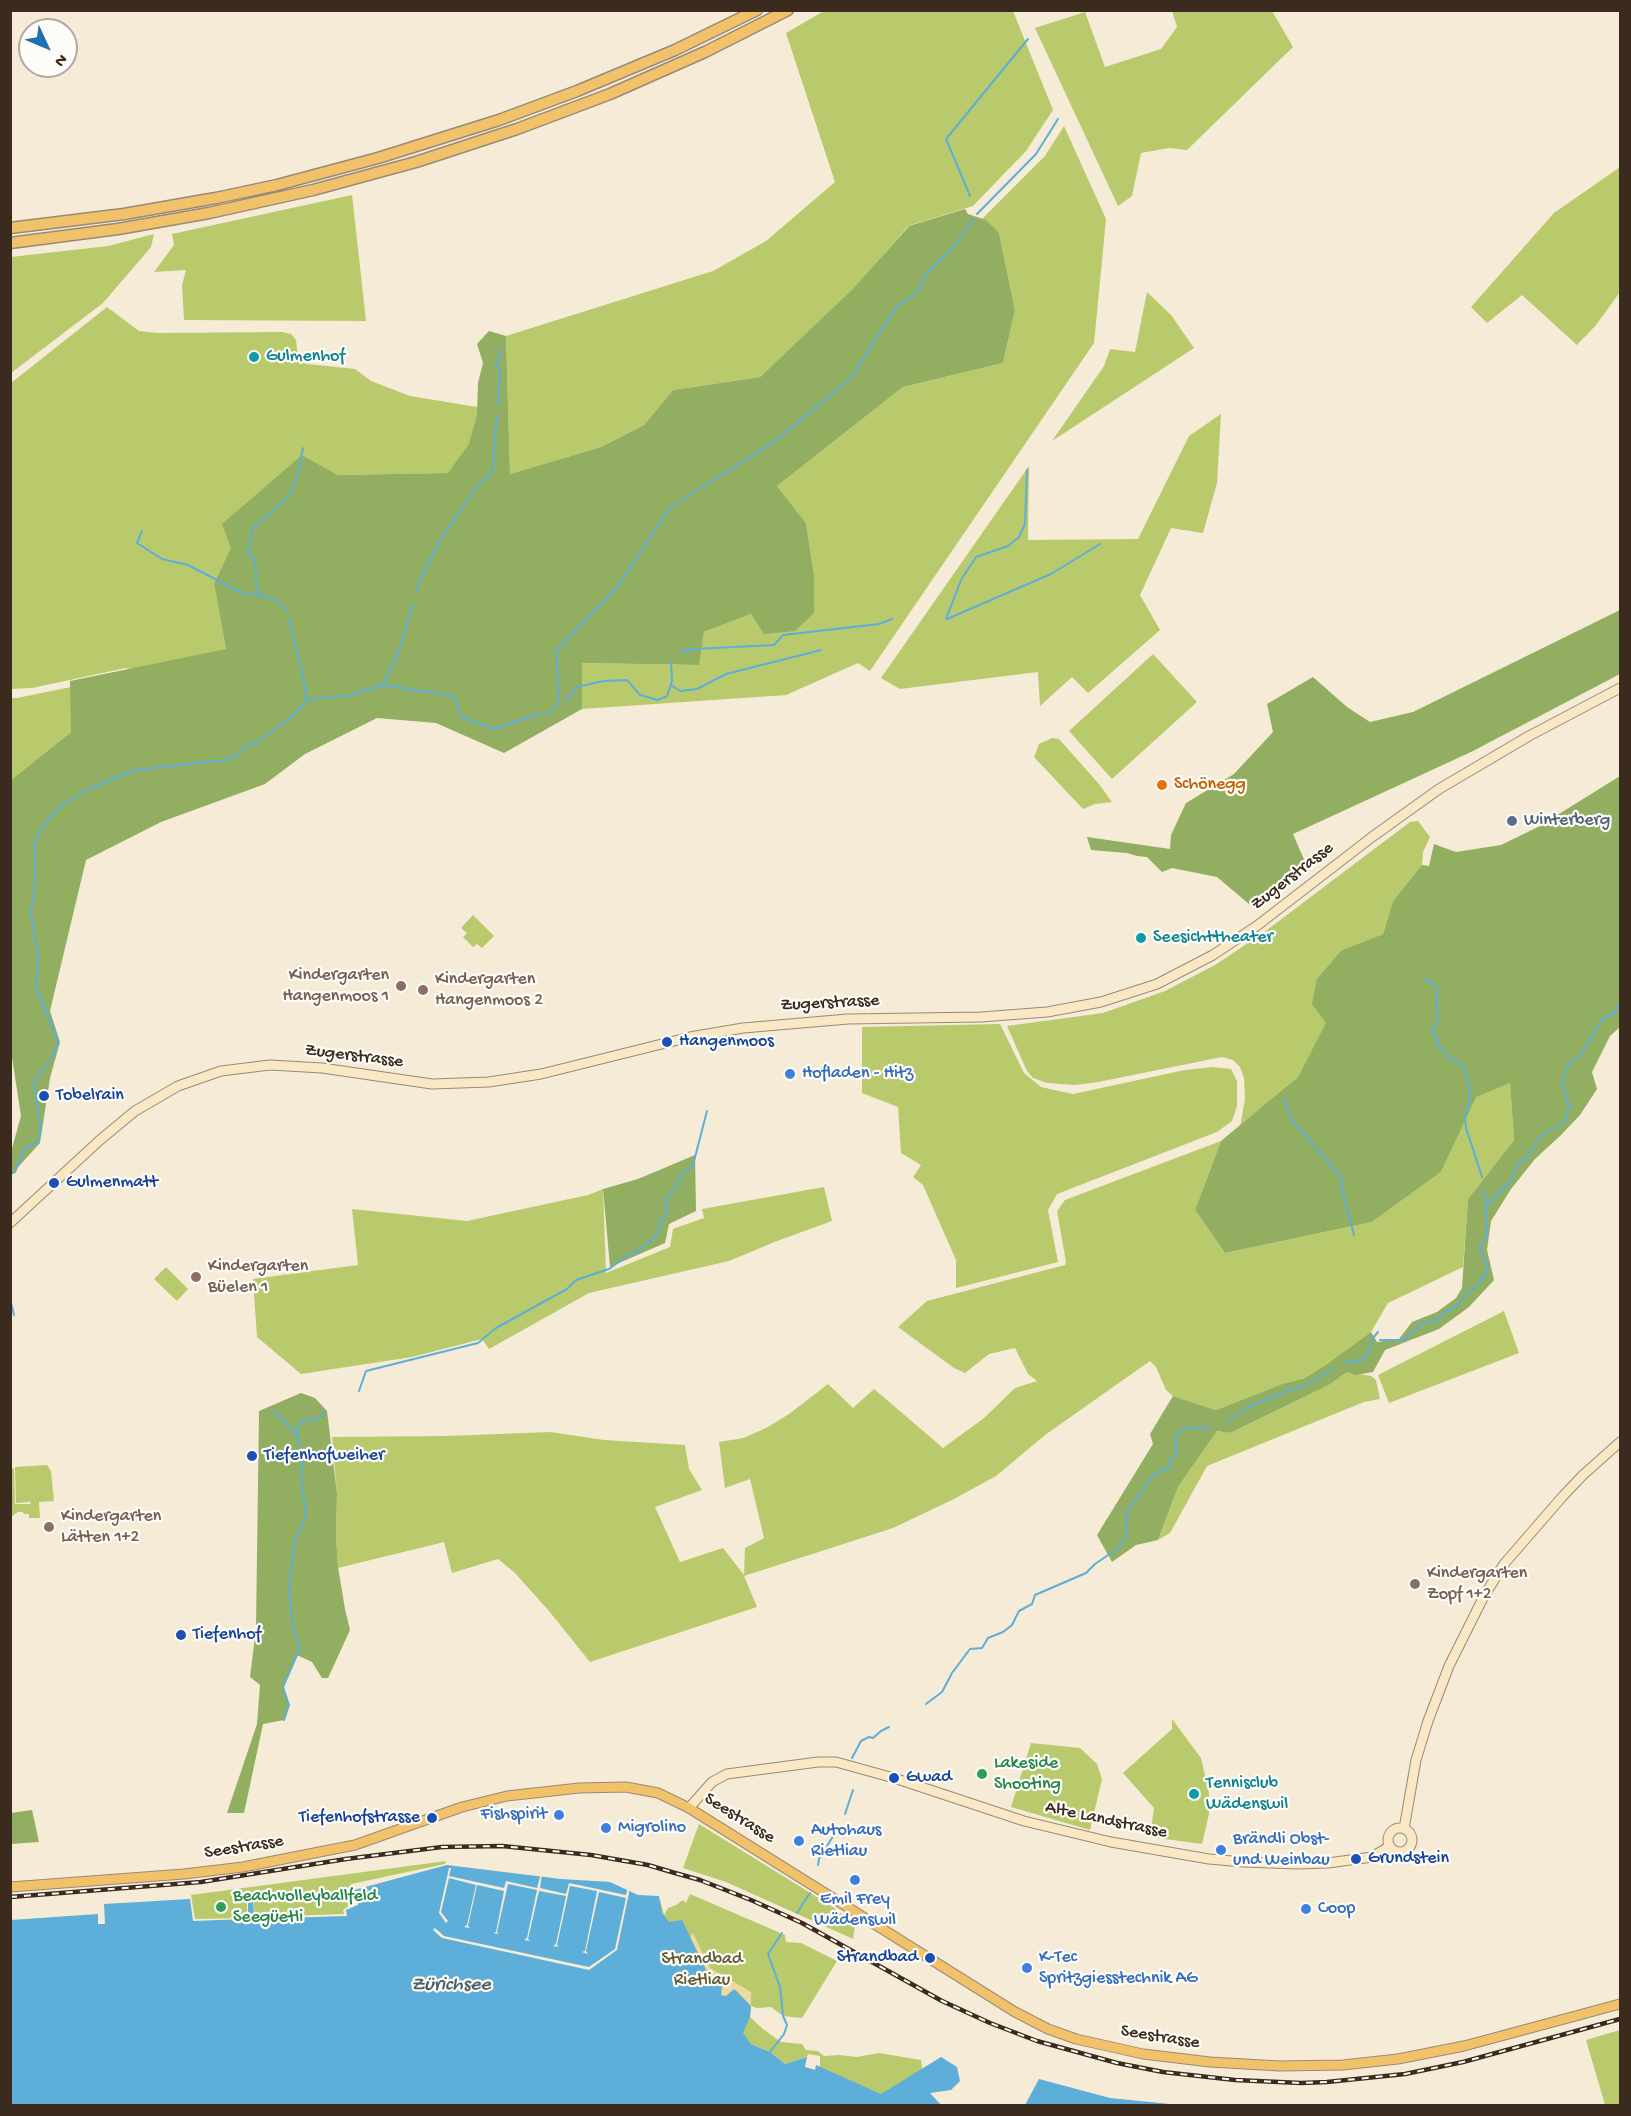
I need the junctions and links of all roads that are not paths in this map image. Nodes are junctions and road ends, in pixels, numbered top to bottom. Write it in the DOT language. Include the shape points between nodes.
graph roads {
  1 [pos="758,10"];
  2 [pos="788,10"];
  3 [pos="10,228"];
  4 [pos="10,243"];
  5 [pos="1620,688"];
  6 [pos="10,1223"];
  7 [pos="1620,1442"];
  8 [pos="690,1808"];
  9 [pos="1404,1829"];
  10 [pos="1390,1846"];
  11 [pos="10,1887"];
  12 [pos="1620,2004"];
  1 -- 3 [label="highway" via="578,91 398,153 216,198"];
  2 -- 4 [label="highway" via="609,94 416,162 209,213"];
  5 -- 6 [label="main road, Zugerstrasse" via="1439,789 1265,920 1213,955 1157,984 1101,1002 1047,1012 762,1026 690,1037 541,1074 489,1082 432,1084 322,1068 270,1065 221,1071 178,1086 135,1111"];
  7 -- 9 [label="main road" via="1563,1496 1504,1564 1484,1596 1449,1666 1426,1726"];
  8 -- 10 [label="main road, Alte Landstrasse" via="712,1782 727,1774 836,1762 1024,1821 1209,1859 1328,1863 1372,1857"];
  8 -- 11 [label="main road, Seestrasse" via="658,1794 626,1787 507,1796 462,1807 355,1845 279,1861 184,1874"];
  8 -- 12 [label="main road, Seestrasse" via="1015,2012 1076,2039 1143,2054 1280,2066 1343,2065 1464,2046"];
  9 -- 10 [label="main road" via="1392,1832"];
  9 -- 10 [label="main road" via="1412,1838 1410,1847 1398,1852"];
}
